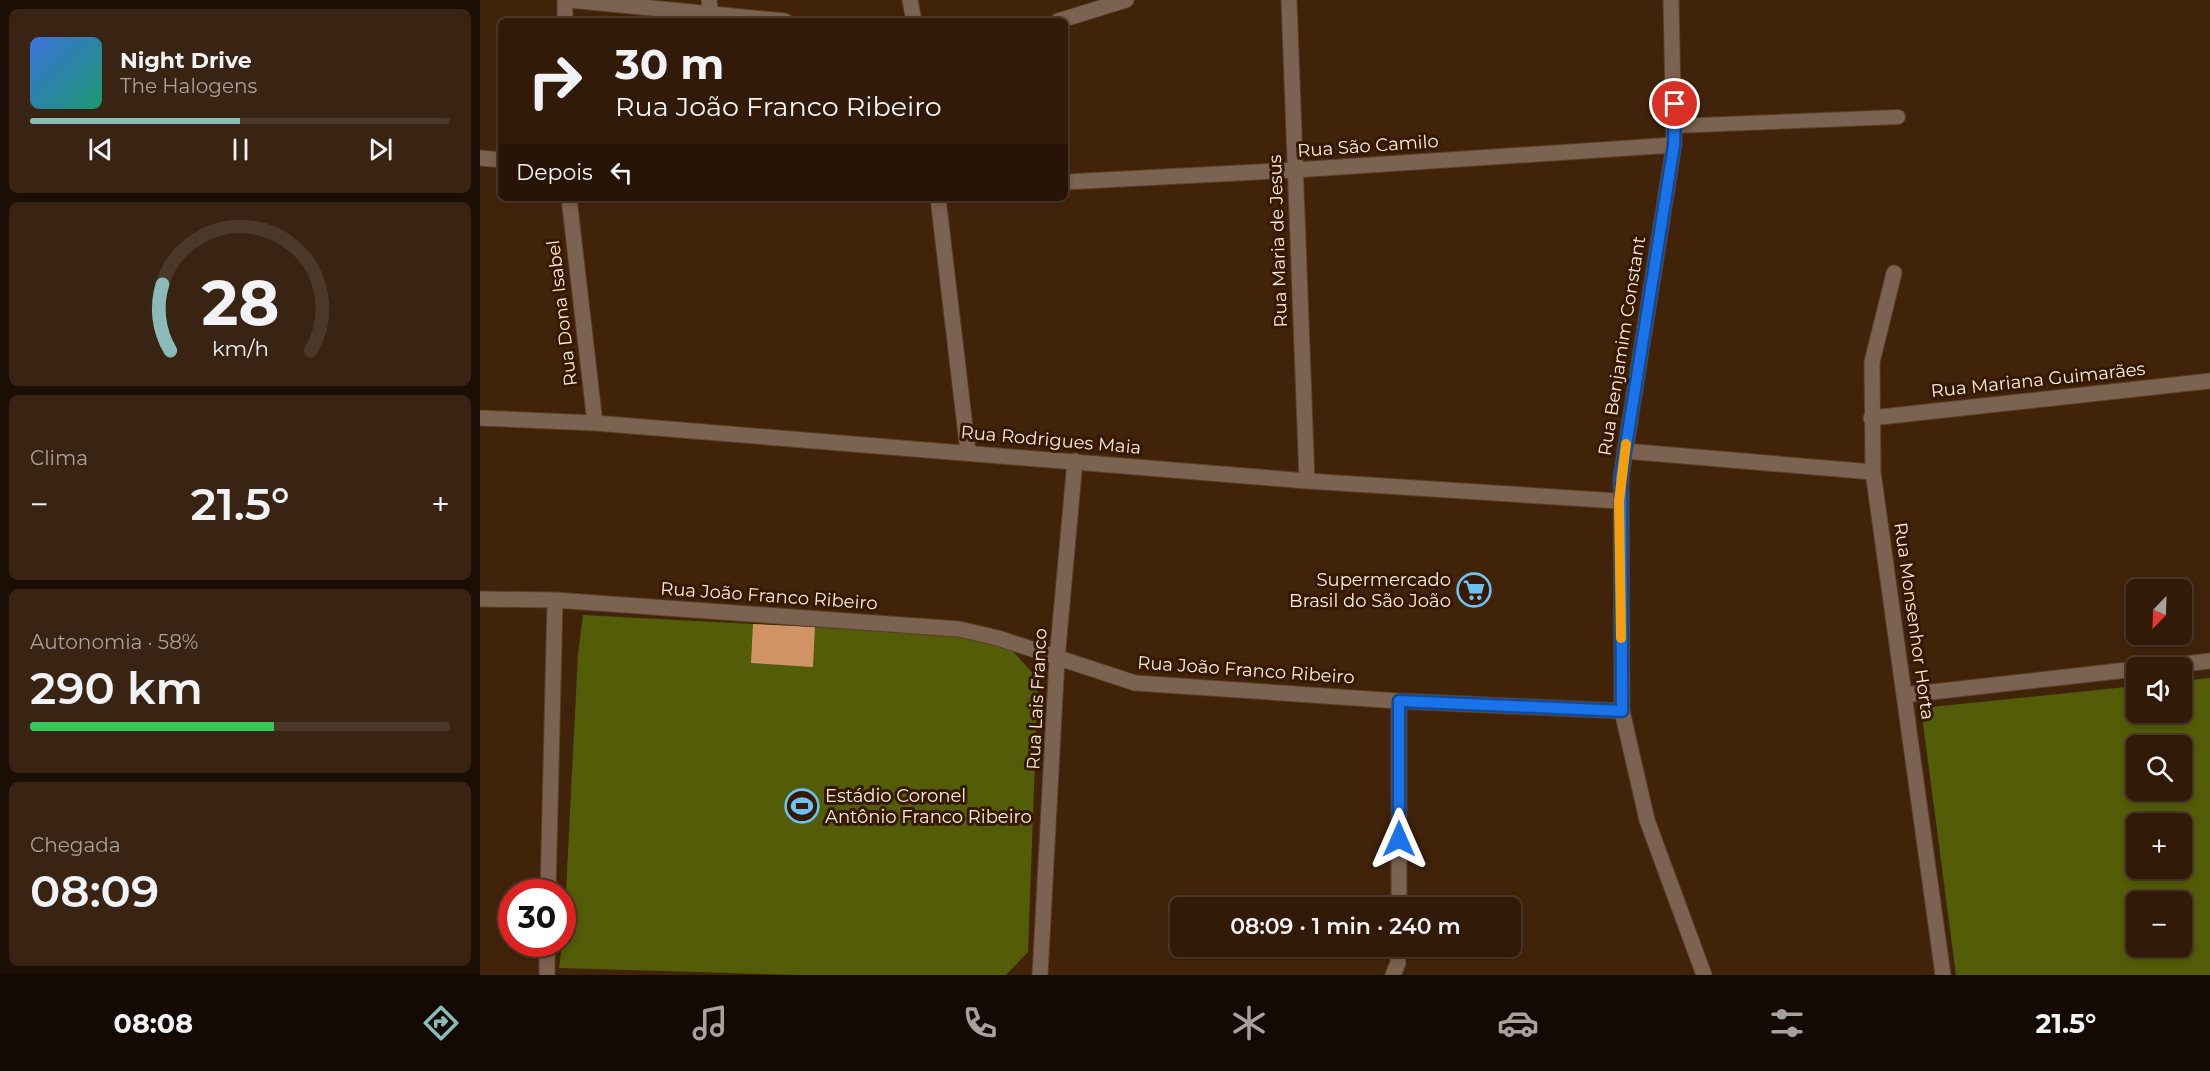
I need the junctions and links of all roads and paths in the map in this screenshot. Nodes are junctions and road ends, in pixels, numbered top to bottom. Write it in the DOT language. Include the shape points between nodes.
graph roads {
  1 [pos="567,0"];
  2 [pos="910,0"];
  3 [pos="1126,0"];
  4 [pos="1289,0"];
  5 [pos="1671,0"];
  6 [pos="710,8"];
  7 [pos="565,18"];
  8 [pos="768,18"];
  9 [pos="913,18"];
  10 [pos="1068,18"];
  11 [pos="1898,117"];
  12 [pos="1675,126"];
  13 [pos="1674,145"];
  14 [pos="480,158"];
  15 [pos="498,160"];
  16 [pos="1294,170"];
  17 [pos="1068,182"];
  18 [pos="569,201"];
  19 [pos="938,201"];
  20 [pos="1894,273"];
  21 [pos="2210,381"];
  22 [pos="480,418"];
  23 [pos="1871,418"];
  24 [pos="595,423"];
  25 [pos="1625,451"];
  26 [pos="968,452"];
  27 [pos="1075,461"];
  28 [pos="1873,472"];
  29 [pos="1307,481"];
  30 [pos="1619,501"];
  31 [pos="480,598"];
  32 [pos="555,600"];
  33 [pos="1057,659"];
  34 [pos="2210,661"];
  35 [pos="2192,663"];
  36 [pos="2126,670"];
  37 [pos="1905,695"];
  38 [pos="1399,701"];
  39 [pos="1622,711"];
  40 [pos="548,879"];
  41 [pos="1399,897"];
  42 [pos="547,957"];
  43 [pos="547,975"];
  44 [pos="1040,975"];
  45 [pos="1704,975"];
  46 [pos="1943,975"];
  1 -- 6 [label="street"];
  1 -- 7 [label="street"];
  2 -- 9 [label="street"];
  3 -- 10 [label="street"];
  4 -- 16 [label="street, Rua Maria de Jesus"];
  5 -- 12 [label="street, Rua Benjamim Constant"];
  6 -- 8 [label="street"];
  11 -- 12 [label="lane"];
  12 -- 13 [label="street, Rua Benjamim Constant"];
  13 -- 16 [label="street, Rua São Camilo"];
  13 -- 25 [label="street, Rua Benjamim Constant"];
  14 -- 15 [label="street"];
  16 -- 17 [label="street, Rua São Camilo"];
  16 -- 29 [label="street, Rua Maria de Jesus"];
  18 -- 24 [label="street, Rua Dona Isabel"];
  19 -- 26 [label="street"];
  20 -- 23 [label="street, Rua Monsenhor Horta" via="1872,362"];
  21 -- 23 [label="street, Rua Mariana Guimarães"];
  22 -- 24 [label="street, Rua Rodrigues Maia"];
  23 -- 28 [label="street, Rua Monsenhor Horta"];
  24 -- 26 [label="street, Rua Rodrigues Maia"];
  25 -- 28 [label="street"];
  25 -- 30 [label="street, Rua Benjamim Constant"];
  26 -- 27 [label="street, Rua Rodrigues Maia"];
  27 -- 29 [label="street, Rua Rodrigues Maia"];
  27 -- 33 [label="street, Rua Lais Franco"];
  28 -- 37 [label="street, Rua Monsenhor Horta"];
  29 -- 30 [label="street, Rua Rodrigues Maia"];
  30 -- 39 [label="street, Rua Benjamim Constant"];
  31 -- 32 [label="street, Rua João Franco Ribeiro"];
  32 -- 33 [label="street, Rua João Franco Ribeiro" via="959,629"];
  32 -- 40 [label="street"];
  33 -- 38 [label="street, Rua João Franco Ribeiro" via="1135,683"];
  33 -- 44 [label="street, Rua Lais Franco"];
  34 -- 35 [label="street"];
  36 -- 37 [label="street"];
  37 -- 46 [label="street, Rua Monsenhor Horta"];
  38 -- 39 [label="street, Rua João Franco Ribeiro"];
  38 -- 41 [label="street"];
  39 -- 45 [label="street, Rua Benjamim Constant" via="1647,820"];
  42 -- 43 [label="street"];
}
